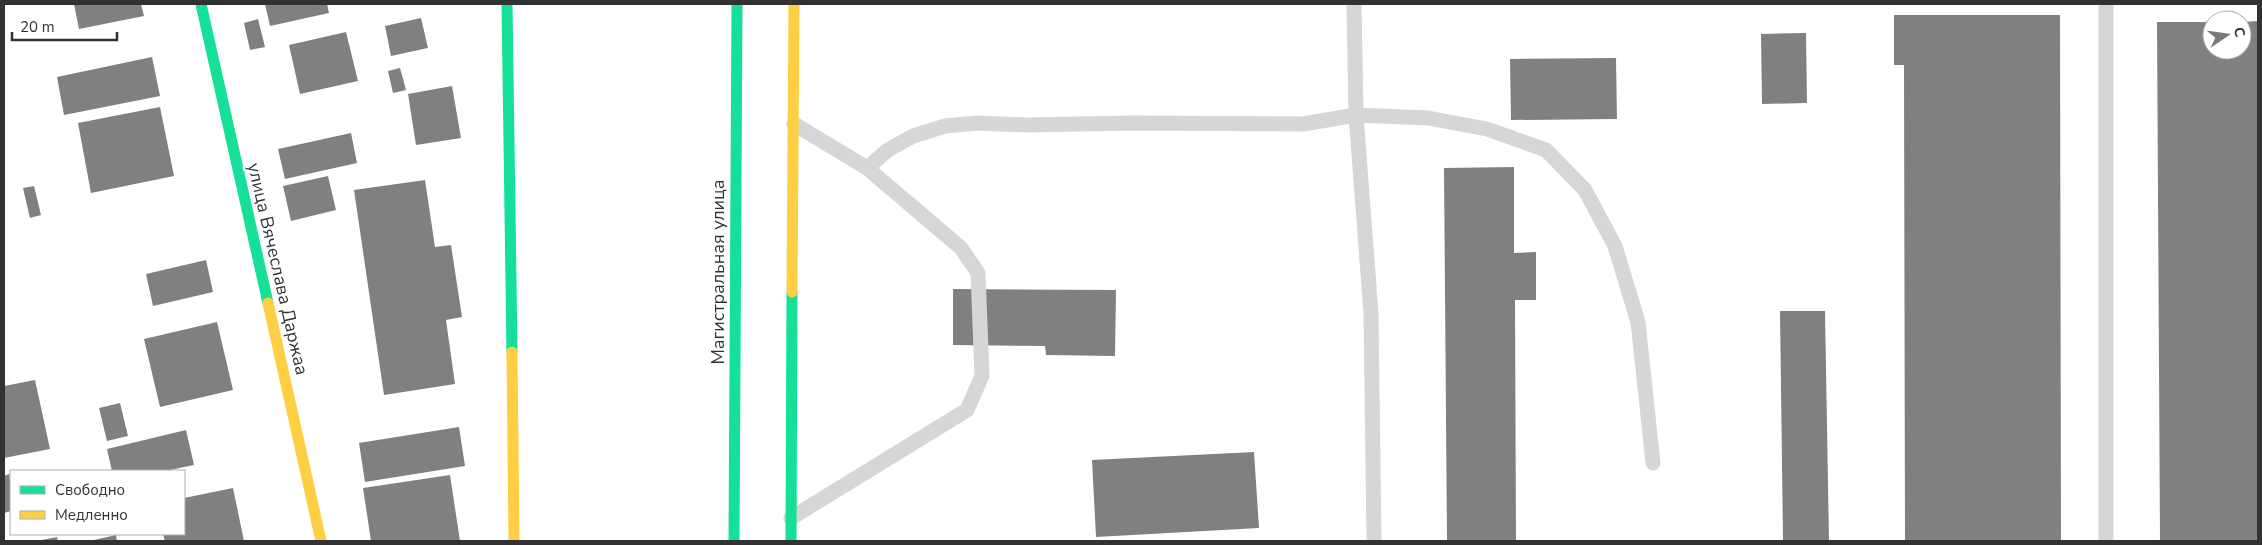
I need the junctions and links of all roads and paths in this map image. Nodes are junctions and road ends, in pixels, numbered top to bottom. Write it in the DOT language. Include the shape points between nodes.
graph roads {
  1 [pos="201,4"];
  2 [pos="508,4"];
  3 [pos="737,4"];
  4 [pos="794,4"];
  5 [pos="1354,4"];
  6 [pos="2106,4"];
  7 [pos="1356,115"];
  8 [pos="794,124"];
  9 [pos="867,168"];
  10 [pos="1653,463"];
  11 [pos="791,518"];
  12 [pos="321,541"];
  13 [pos="514,541"];
  14 [pos="734,541"];
  15 [pos="791,541"];
  16 [pos="1374,541"];
  17 [pos="2106,541"];
  1 -- 12 [label="street, улица Вячеслава Даржаа"];
  2 -- 13 [label="street"];
  3 -- 14 [label="street, Магистральная улица"];
  4 -- 8 [label="street"];
  5 -- 7 [label="lane"];
  6 -- 17 [label="lane"];
  7 -- 9 [label="lane" via="1303,124 977,123 945,126 904,141"];
  7 -- 10 [label="lane" via="1428,118 1487,128 1546,150 1585,190 1615,246 1638,322"];
  7 -- 16 [label="lane" via="1371,313"];
  8 -- 9 [label="lane"];
  8 -- 11 [label="street"];
  9 -- 11 [label="lane" via="961,248 978,273 982,376 968,410"];
  11 -- 15 [label="street"];
}
